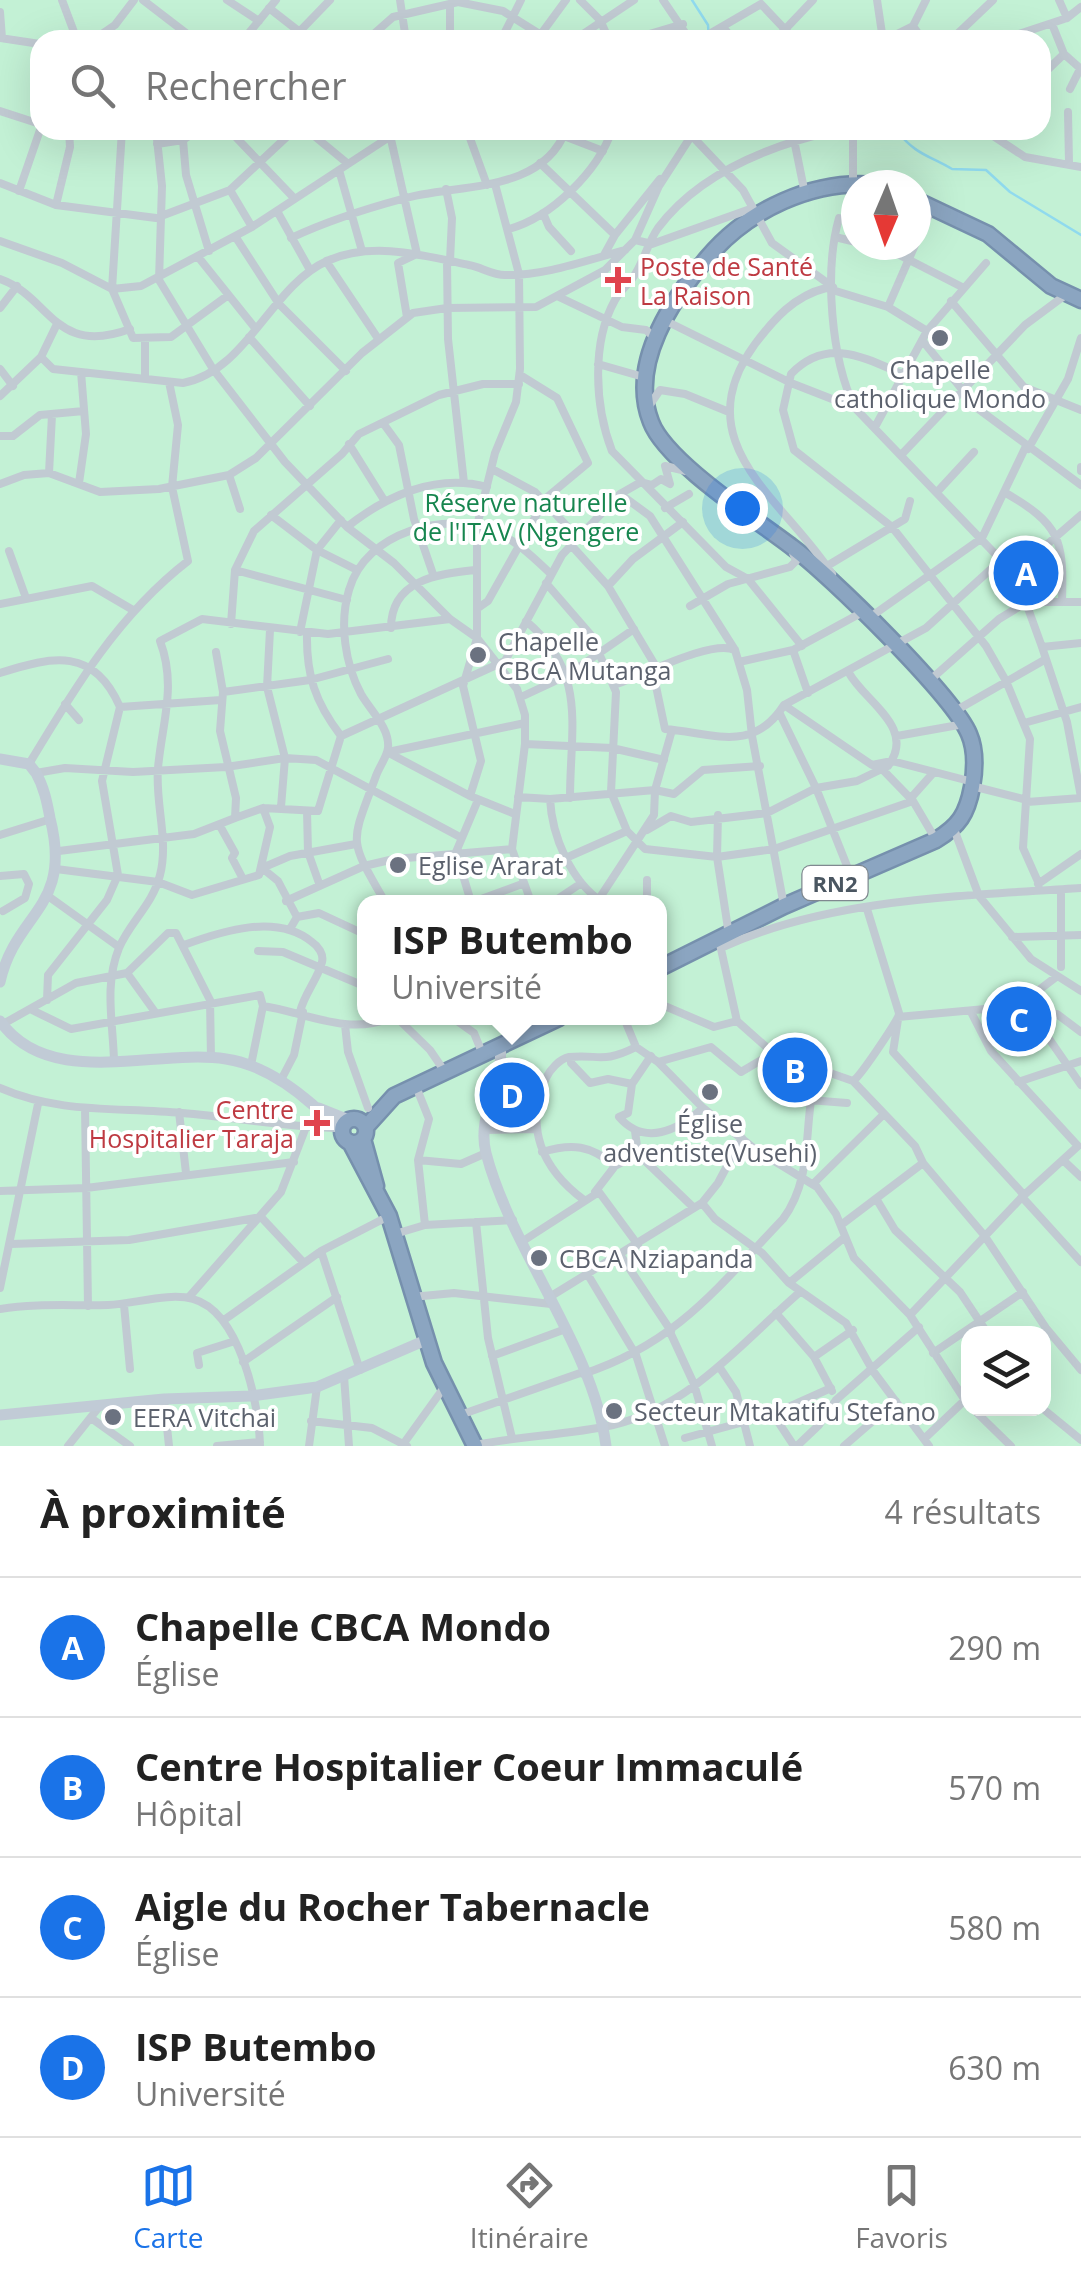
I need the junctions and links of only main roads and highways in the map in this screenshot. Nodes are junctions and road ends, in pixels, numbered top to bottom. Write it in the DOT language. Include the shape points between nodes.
graph roads {
  1 [pos="841,186"];
  2 [pos="931,207"];
  3 [pos="1081,300"];
  4 [pos="667,965"];
  5 [pos="544,1025"];
  6 [pos="475,1446"];
  1 -- 4 [label="highway, RN2" via="754,211 728,234 662,319 648,409 656,432 698,474 789,544 960,718 974,747 968,808 936,840"];
  2 -- 3 [label="highway" via="988,234 1064,296"];
  5 -- 6 [label="highway" via="415,1084 354,1127 373,1164 426,1340"];
}
